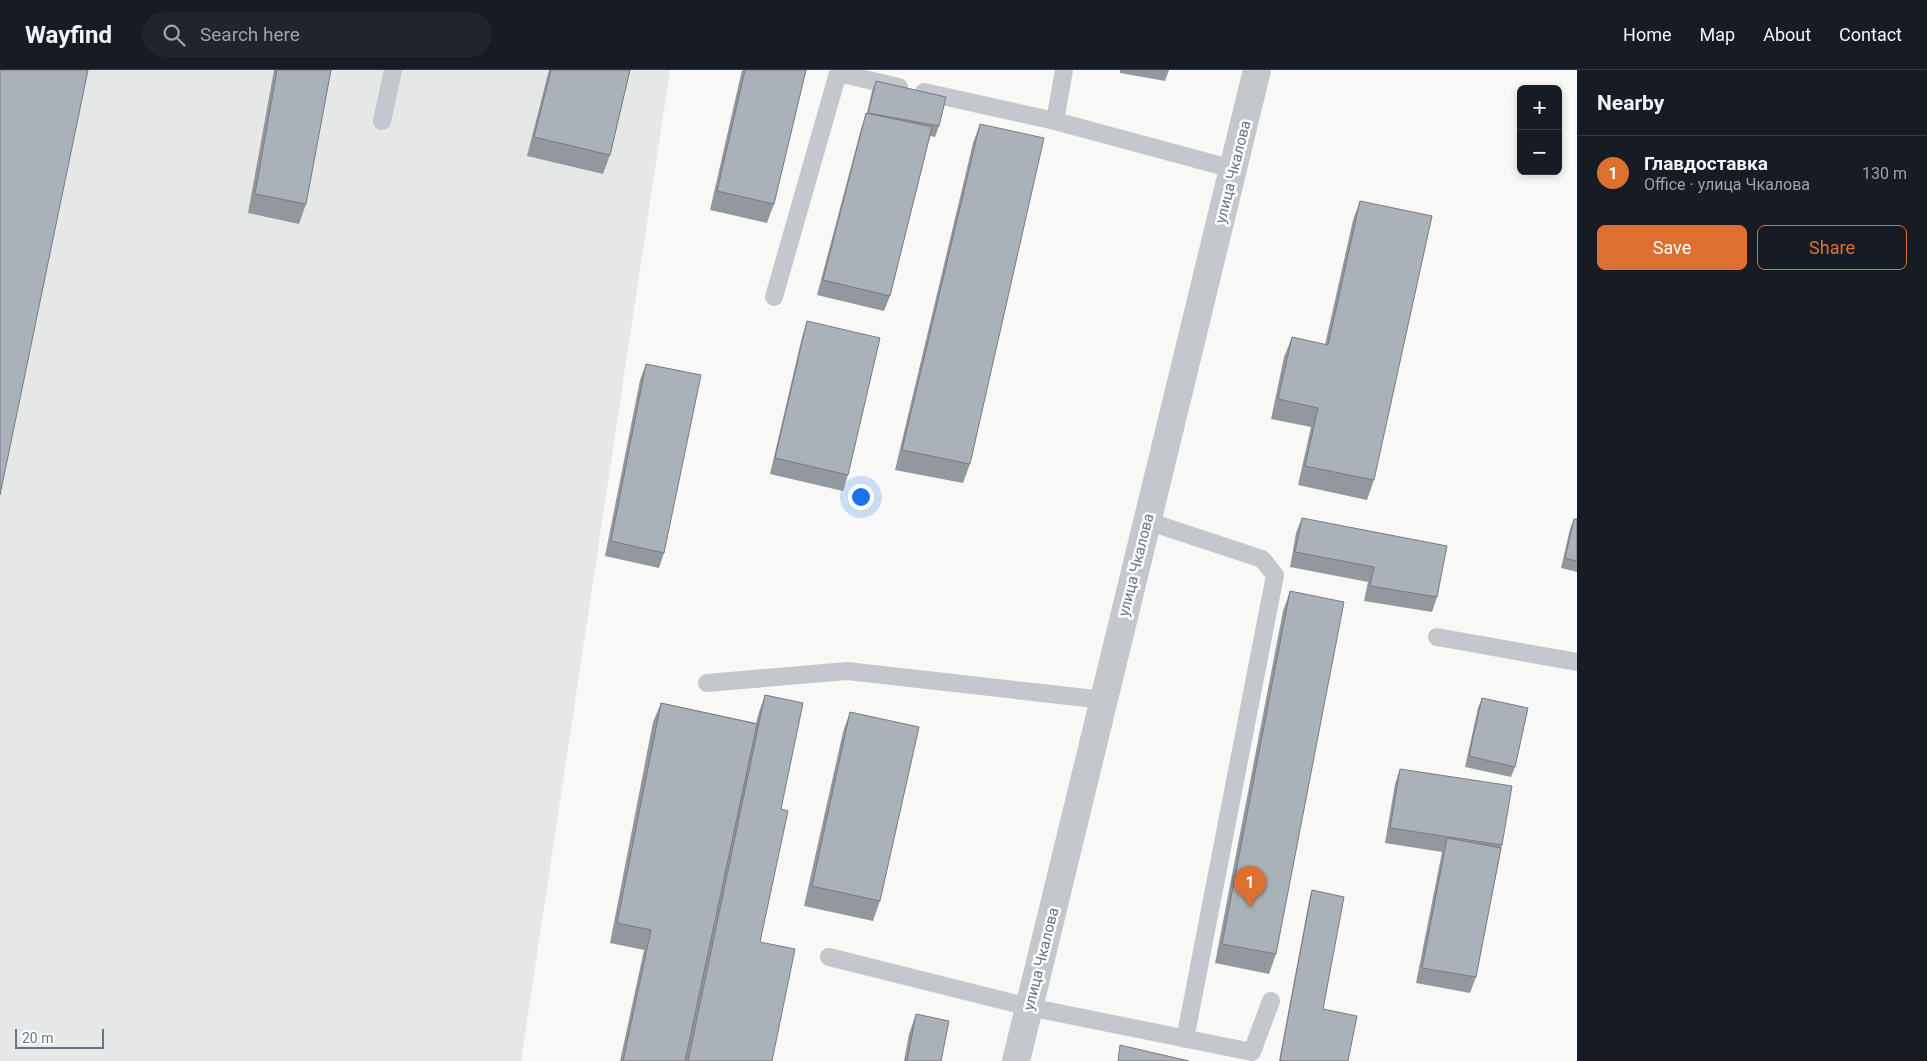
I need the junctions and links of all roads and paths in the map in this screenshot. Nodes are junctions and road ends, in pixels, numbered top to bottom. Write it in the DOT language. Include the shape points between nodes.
graph roads {
  1 [pos="393,70"];
  2 [pos="1064,70"];
  3 [pos="1257,70"];
  4 [pos="382,121"];
  5 [pos="1055,121"];
  6 [pos="1233,169"];
  7 [pos="774,297"];
  8 [pos="1147,521"];
  9 [pos="1437,637"];
  10 [pos="1577,662"];
  11 [pos="707,683"];
  12 [pos="1104,700"];
  13 [pos="829,957"];
  14 [pos="1271,1001"];
  15 [pos="1029,1008"];
  16 [pos="1185,1039"];
  17 [pos="1016,1061"];
  1 -- 4 [label="lane"];
  2 -- 5 [label="lane"];
  3 -- 6 [label="street, улица Чкалова"];
  5 -- 6 [label="lane"];
  5 -- 7 [label="lane" via="838,73"];
  6 -- 8 [label="street, улица Чкалова"];
  8 -- 12 [label="street, улица Чкалова"];
  8 -- 16 [label="lane" via="1262,559 1275,575"];
  9 -- 10 [label="lane"];
  11 -- 12 [label="lane" via="847,671"];
  12 -- 15 [label="street, улица Чкалова"];
  13 -- 15 [label="lane"];
  14 -- 16 [label="lane" via="1252,1052"];
  15 -- 16 [label="lane"];
  15 -- 17 [label="street, улица Чкалова"];
}
